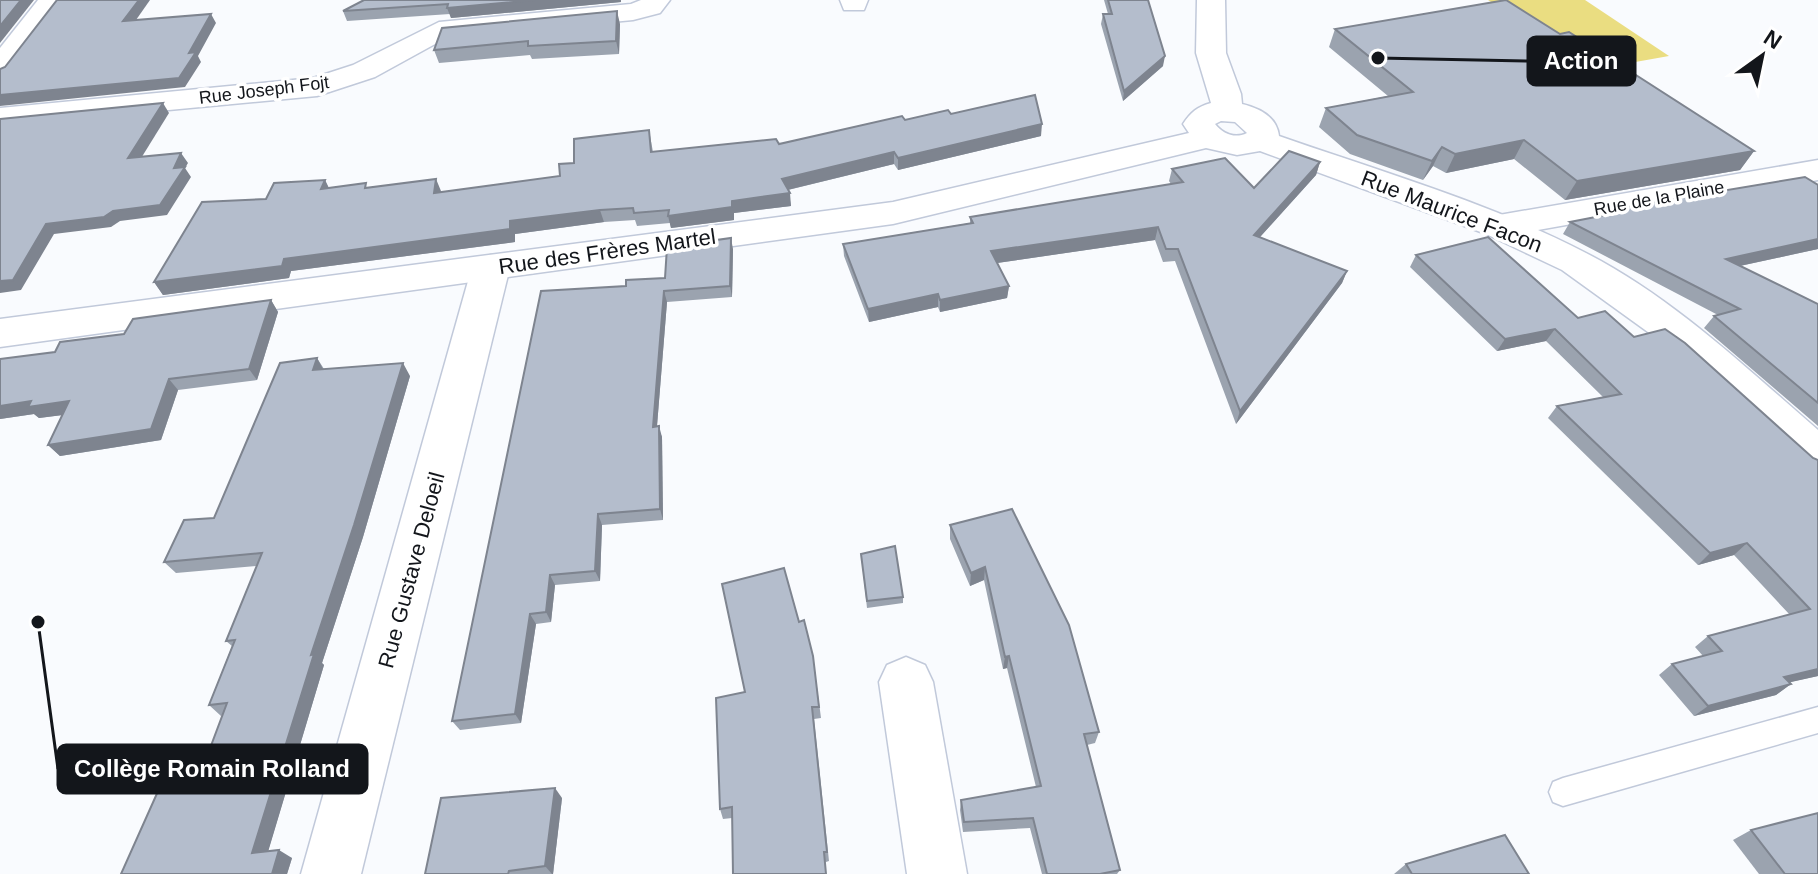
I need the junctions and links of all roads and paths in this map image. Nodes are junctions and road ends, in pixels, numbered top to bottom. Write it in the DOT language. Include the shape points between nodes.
graph roads {
  1 [pos="52,0"];
  2 [pos="656,0"];
  3 [pos="1211,0"];
  4 [pos="0,68"];
  5 [pos="0,117"];
  6 [pos="1218,125"];
  7 [pos="1818,170"];
  8 [pos="1499,226"];
  9 [pos="491,267"];
  10 [pos="0,333"];
  11 [pos="1818,456"];
  12 [pos="906,682"];
  13 [pos="1818,720"];
  14 [pos="1563,792"];
  15 [pos="331,874"];
  16 [pos="937,874"];
  1 -- 4 [label="street"];
  2 -- 5 [label="street, Rue Joseph Fojt" via="633,12 439,30 364,71 317,87"];
  3 -- 6 [label="street" via="1211,53 1226,94"];
  6 -- 8 [label="street, Rue Maurice Facon" via="1240,146 1260,140"];
  6 -- 9 [label="street, Rue des Frères Martel" via="893,213"];
  7 -- 8 [label="street, Rue de la Plaine"];
  8 -- 11 [label="street, Rue Maurice Facon" via="1575,262 1662,320"];
  9 -- 10 [label="street, Rue des Frères Martel"];
  9 -- 15 [label="street, Rue Gustave Deloeil"];
  12 -- 16 [label="street"];
  13 -- 14 [label="lane"];
}
